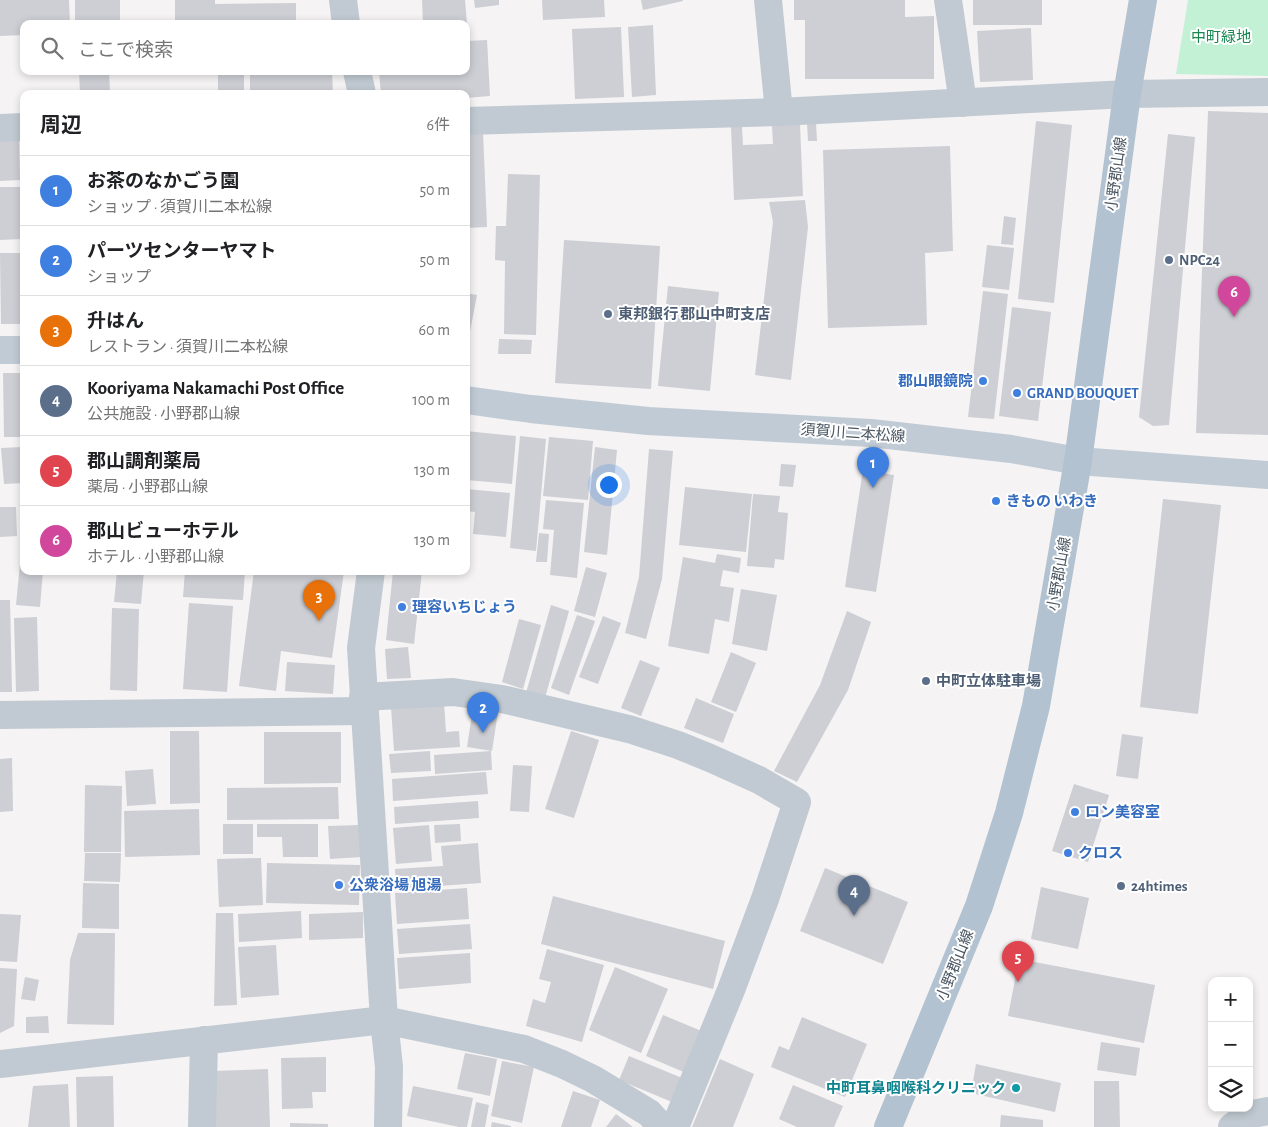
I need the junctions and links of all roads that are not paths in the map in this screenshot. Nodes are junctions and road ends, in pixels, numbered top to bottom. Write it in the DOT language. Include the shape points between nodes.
graph roads {
  1 [pos="343,0"];
  2 [pos="768,0"];
  3 [pos="948,0"];
  4 [pos="1143,0"];
  5 [pos="346,20"];
  6 [pos="358,75"];
  7 [pos="361,90"];
  8 [pos="1268,92"];
  9 [pos="1127,94"];
  10 [pos="963,103"];
  11 [pos="779,112"];
  12 [pos="470,121"];
  13 [pos="20,127"];
  14 [pos="0,128"];
  15 [pos="0,350"];
  16 [pos="20,350"];
  17 [pos="470,401"];
  18 [pos="1078,461"];
  19 [pos="1268,475"];
  20 [pos="371,575"];
  21 [pos="363,704"];
  22 [pos="0,714"];
  23 [pos="384,1020"];
  24 [pos="204,1040"];
  25 [pos="0,1064"];
  26 [pos="1268,1111"];
  27 [pos="202,1127"];
  28 [pos="388,1127"];
  29 [pos="662,1127"];
  30 [pos="675,1127"];
  31 [pos="888,1127"];
  32 [pos="1232,1127"];
  1 -- 5 [label="street"];
  2 -- 11 [label="street"];
  3 -- 10 [label="street"];
  4 -- 9 [label="main road, 小野郡山線"];
  6 -- 7 [label="street"];
  8 -- 9 [label="street"];
  9 -- 10 [label="street"];
  9 -- 18 [label="main road, 小野郡山線"];
  10 -- 11 [label="street"];
  11 -- 12 [label="street"];
  13 -- 14 [label="street"];
  15 -- 16 [label="main road"];
  17 -- 18 [label="main road, 須賀川二本松線" via="648,421 871,433 1011,449"];
  18 -- 19 [label="main road, 須賀川二本松線"];
  18 -- 31 [label="main road, 小野郡山線" via="1036,706 1009,813 979,906"];
  20 -- 21 [label="street" via="361,648"];
  21 -- 22 [label="street"];
  21 -- 23 [label="street"];
  21 -- 30 [label="street" via="452,692 502,699 629,729 678,745 759,780 797,802 731,990"];
  23 -- 24 [label="street"];
  23 -- 28 [label="street" via="389,1067"];
  23 -- 29 [label="street" via="524,1049 593,1079 649,1114"];
  24 -- 25 [label="street"];
  24 -- 27 [label="street"];
  26 -- 32 [label="street" via="1248,1115"];
}
